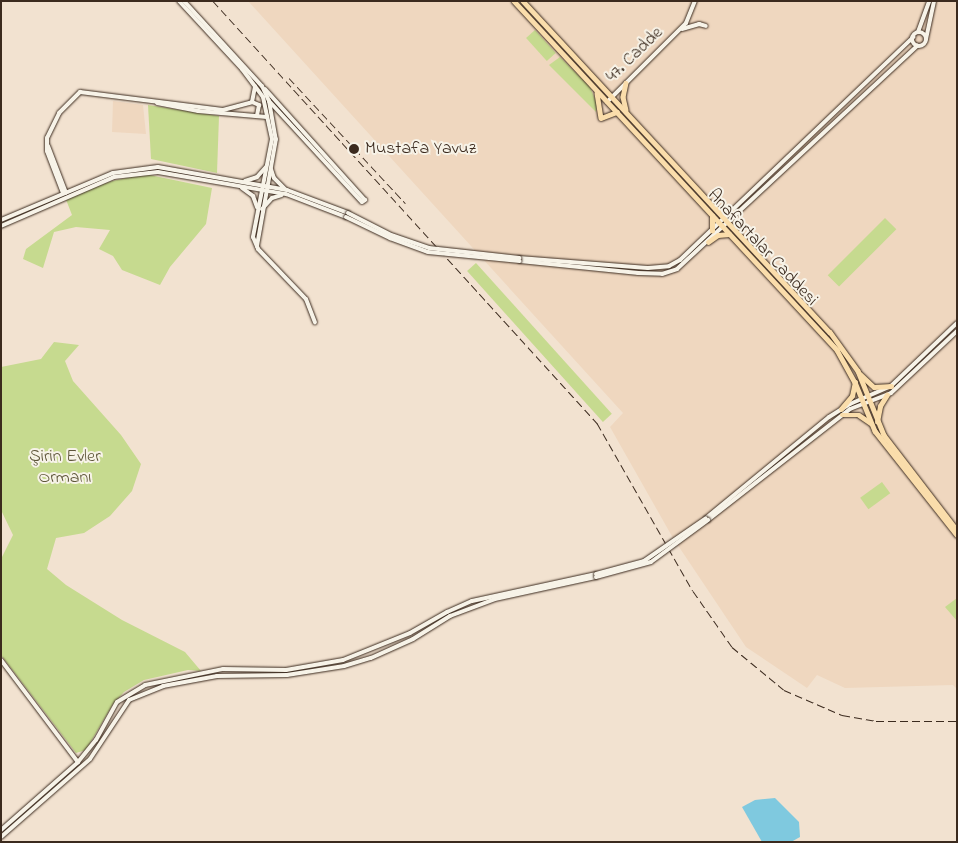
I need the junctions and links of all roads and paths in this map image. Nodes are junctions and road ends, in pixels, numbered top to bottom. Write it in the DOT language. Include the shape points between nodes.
graph roads {
  1 [pos="179,1"];
  2 [pos="184,1"];
  3 [pos="514,1"];
  4 [pos="523,1"];
  5 [pos="696,1"];
  6 [pos="929,1"];
  7 [pos="934,1"];
  8 [pos="706,26"];
  9 [pos="680,30"];
  10 [pos="918,32"];
  11 [pos="913,37"];
  12 [pos="926,39"];
  13 [pos="917,46"];
  14 [pos="626,83"];
  15 [pos="254,84"];
  16 [pos="260,88"];
  17 [pos="597,91"];
  18 [pos="612,96"];
  19 [pos="269,101"];
  20 [pos="154,102"];
  21 [pos="252,102"];
  22 [pos="607,102"];
  23 [pos="617,112"];
  24 [pos="626,112"];
  25 [pos="257,115"];
  26 [pos="284,116"];
  27 [pos="268,117"];
  28 [pos="273,121"];
  29 [pos="269,166"];
  30 [pos="242,181"];
  31 [pos="236,184"];
  32 [pos="264,188"];
  33 [pos="286,192"];
  34 [pos="65,194"];
  35 [pos="716,208"];
  36 [pos="259,211"];
  37 [pos="731,211"];
  38 [pos="710,212"];
  39 [pos="1,220"];
  40 [pos="726,220"];
  41 [pos="721,224"];
  42 [pos="1,226"];
  43 [pos="712,231"];
  44 [pos="730,234"];
  45 [pos="708,242"];
  46 [pos="519,260"];
  47 [pos="315,322"];
  48 [pos="957,323"];
  49 [pos="957,331"];
  50 [pos="858,371"];
  51 [pos="855,382"];
  52 [pos="891,386"];
  53 [pos="887,395"];
  54 [pos="866,400"];
  55 [pos="841,409"];
  56 [pos="842,415"];
  57 [pos="871,423"];
  58 [pos="877,423"];
  59 [pos="707,519"];
  60 [pos="957,530"];
  61 [pos="957,536"];
  62 [pos="596,576"];
  63 [pos="1,660"];
  64 [pos="78,762"];
  65 [pos="1,830"];
  66 [pos="1,838"];
  1 -- 15 [label="street"];
  2 -- 16 [label="street"];
  3 -- 17 [label="main road, Anafartalar Caddesi"];
  4 -- 18 [label="main road, Anafartalar Caddesi"];
  5 -- 9 [label="street, 47. Cadde"];
  6 -- 10 [label="street"];
  7 -- 12 [label="street"];
  8 -- 9 [label="street"];
  9 -- 14 [label="street, 47. Cadde"];
  10 -- 11 [label="street"];
  10 -- 12 [label="street"];
  11 -- 13 [label="street"];
  11 -- 37 [label="street"];
  12 -- 13 [label="street"];
  13 -- 40 [label="street"];
  14 -- 18 [label="street, 47. Cadde"];
  14 -- 24 [label="main road" via="623,97"];
  15 -- 16 [label="street"];
  15 -- 21 [label="street" via="256,96"];
  16 -- 19 [label="street"];
  16 -- 26 [label="street" via="366,200 362,202"];
  16 -- 27 [label="street"];
  17 -- 22 [label="main road, Anafartalar Caddesi"];
  17 -- 23 [label="main road" via="601,118"];
  18 -- 22 [label="street, 47. Cadde"];
  18 -- 24 [label="main road, Anafartalar Caddesi"];
  19 -- 26 [label="street"];
  19 -- 28 [label="street"];
  20 -- 21 [label="street" via="223,110"];
  20 -- 25 [label="street" via="206,112"];
  20 -- 34 [label="street" via="80,92 59,113 47,144"];
  21 -- 25 [label="street" via="259,105"];
  22 -- 23 [label="main road, Anafartalar Caddesi"];
  23 -- 38 [label="main road, Anafartalar Caddesi"];
  24 -- 35 [label="main road, Anafartalar Caddesi"];
  25 -- 27 [label="street"];
  26 -- 28 [label="street"];
  27 -- 29 [label="street" via="272,139"];
  28 -- 29 [label="street" via="276,139"];
  29 -- 30 [label="street" via="257,177"];
  29 -- 32 [label="street"];
  29 -- 33 [label="street"];
  30 -- 32 [label="street"];
  30 -- 34 [label="street" via="173,168 141,168 113,173"];
  31 -- 32 [label="street"];
  31 -- 34 [label="street" via="172,173 142,172 114,177"];
  31 -- 36 [label="street" via="253,196"];
  32 -- 33 [label="street"];
  32 -- 36 [label="street"];
  33 -- 36 [label="street" via="272,198"];
  33 -- 46 [label="street, bridge" via="429,248"];
  34 -- 39 [label="street"];
  34 -- 42 [label="street"];
  35 -- 37 [label="main road"];
  35 -- 40 [label="main road, Anafartalar Caddesi"];
  36 -- 47 [label="street" via="258,249 306,299"];
  37 -- 40 [label="street"];
  38 -- 41 [label="main road, Anafartalar Caddesi"];
  38 -- 43 [label="main road" via="714,223"];
  40 -- 41 [label="street"];
  40 -- 50 [label="main road, Anafartalar Caddesi" via="830,332"];
  41 -- 43 [label="street"];
  41 -- 44 [label="main road, Anafartalar Caddesi"];
  41 -- 45 [label="street"];
  43 -- 46 [label="street" via="680,260 661,267"];
  44 -- 45 [label="main road" via="718,235"];
  44 -- 51 [label="main road, Anafartalar Caddesi" via="837,350"];
  45 -- 46 [label="street" via="688,261 662,274"];
  48 -- 52 [label="street"];
  49 -- 53 [label="street"];
  50 -- 52 [label="main road" via="874,387"];
  50 -- 54 [label="main road, Anafartalar Caddesi"];
  51 -- 54 [label="main road, Anafartalar Caddesi"];
  51 -- 55 [label="main road" via="852,396"];
  52 -- 54 [label="street"];
  53 -- 54 [label="street"];
  53 -- 58 [label="main road" via="880,406"];
  54 -- 55 [label="street"];
  54 -- 56 [label="street"];
  54 -- 57 [label="main road, Anafartalar Caddesi"];
  54 -- 58 [label="main road, Anafartalar Caddesi"];
  55 -- 59 [label="street"];
  56 -- 57 [label="main road" via="859,415"];
  56 -- 59 [label="street"];
  57 -- 61 [label="main road, Anafartalar Caddesi"];
  58 -- 60 [label="main road, Anafartalar Caddesi"];
  59 -- 62 [label="street, bridge" via="644,561"];
  62 -- 64 [label="street" via="472,601 410,633 343,660 286,670 223,668 145,685 117,702 96,740"];
  62 -- 66 [label="street" via="495,599 450,616 413,639 372,658 344,666 287,675 217,676 163,686 129,700 90,759"];
  63 -- 64 [label="street"];
  64 -- 65 [label="street"];
}
